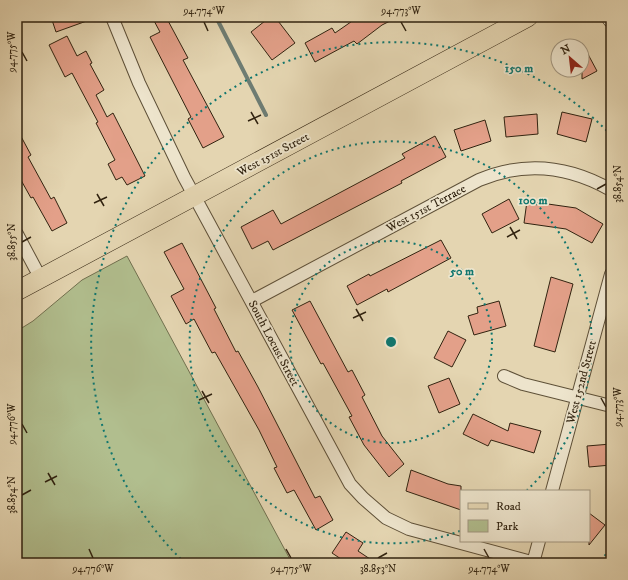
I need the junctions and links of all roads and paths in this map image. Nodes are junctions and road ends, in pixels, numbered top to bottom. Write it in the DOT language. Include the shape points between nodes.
graph roads {
  1 [pos="112,17"];
  2 [pos="528,17"];
  3 [pos="581,17"];
  4 [pos="589,17"];
  5 [pos="611,190"];
  6 [pos="194,196"];
  7 [pos="17,234"];
  8 [pos="611,274"];
  9 [pos="41,279"];
  10 [pos="17,291"];
  11 [pos="252,301"];
  12 [pos="504,376"];
  13 [pos="577,397"];
  14 [pos="611,406"];
  15 [pos="552,490"];
  16 [pos="539,542"];
  17 [pos="534,563"];
  1 -- 6 [label="street, South Locust Street" via="142,90"];
  2 -- 6 [label="main road, West 151st Street"];
  3 -- 4 [label="path" via="583,20"];
  5 -- 11 [label="street, West 151st Terrace" via="597,182 562,170 536,168 495,173"];
  6 -- 9 [label="main road, West 151st Street"];
  6 -- 11 [label="street, South Locust Street"];
  7 -- 9 [label="street"];
  8 -- 13 [label="street, West 152nd Street"];
  9 -- 10 [label="main road, West 151st Street"];
  11 -- 17 [label="street, South Locust Street" via="339,465 350,484 363,498 386,518 409,529"];
  12 -- 13 [label="street" via="523,384"];
  13 -- 14 [label="street"];
  13 -- 15 [label="street, West 152nd Street"];
  16 -- 17 [label="street"];
}
